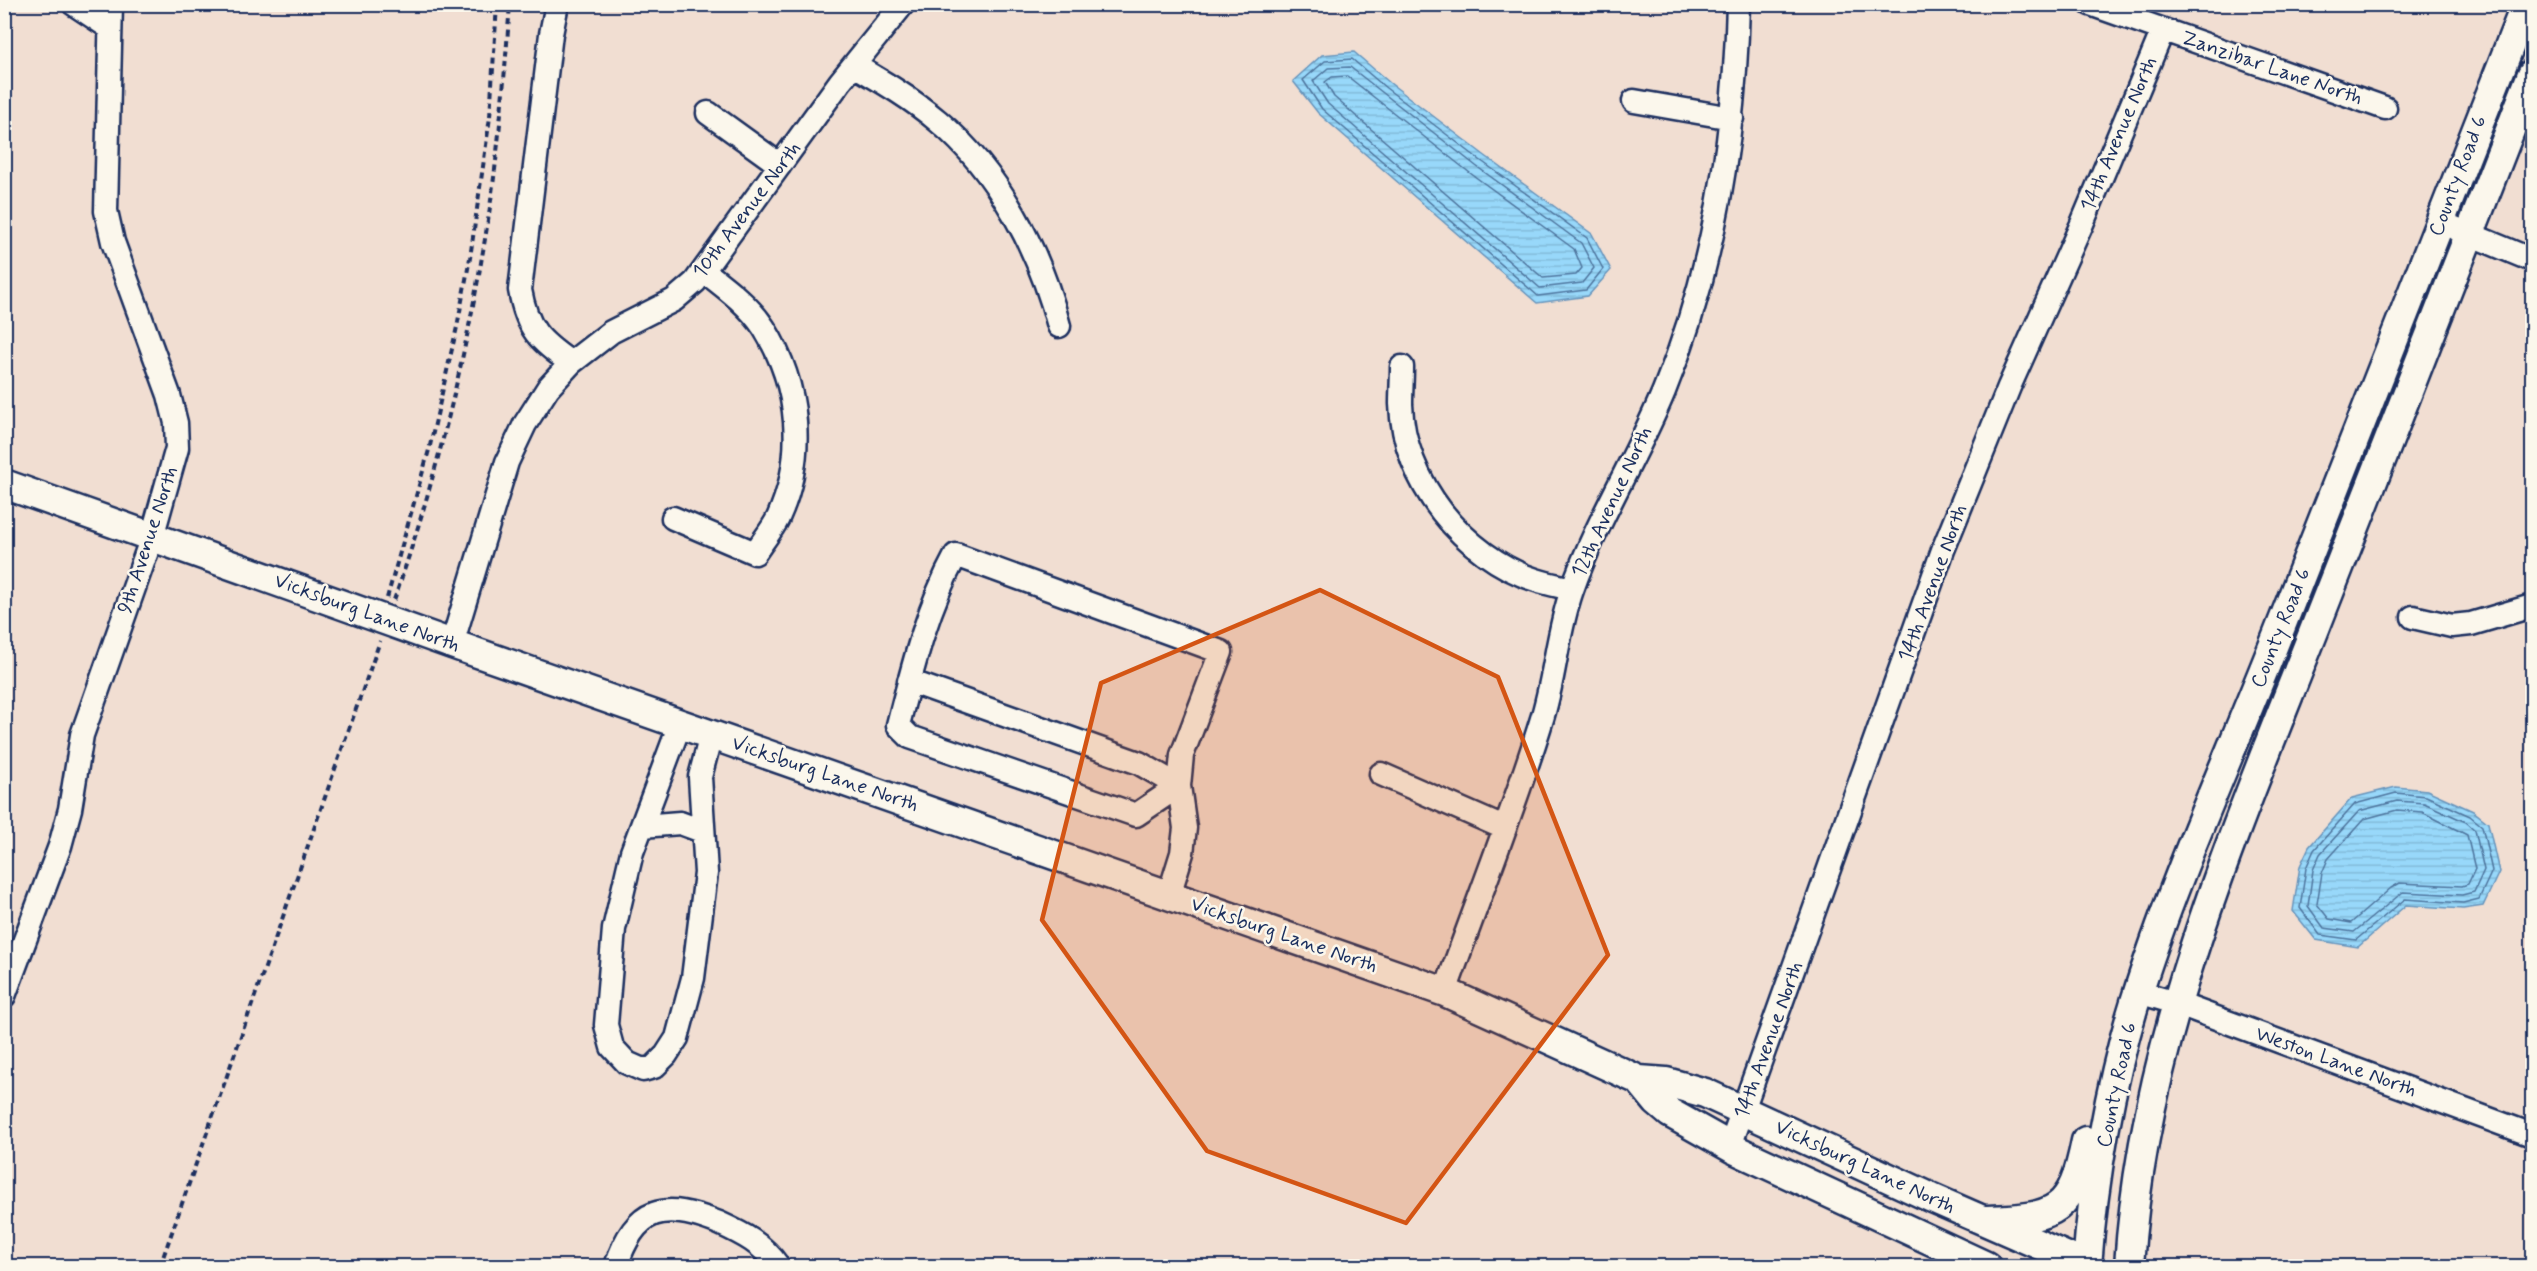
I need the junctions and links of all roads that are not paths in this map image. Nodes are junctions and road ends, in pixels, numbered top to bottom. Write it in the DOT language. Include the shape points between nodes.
graph roads {
  1 [pos="74,4"];
  2 [pos="111,4"];
  3 [pos="557,4"];
  4 [pos="903,4"];
  5 [pos="1738,4"];
  6 [pos="2090,4"];
  7 [pos="2526,4"];
  8 [pos="110,28"];
  9 [pos="2163,30"];
  10 [pos="854,65"];
  11 [pos="2532,74"];
  12 [pos="1634,101"];
  13 [pos="2385,108"];
  14 [pos="708,113"];
  15 [pos="1732,118"];
  16 [pos="780,165"];
  17 [pos="2440,222"];
  18 [pos="2469,234"];
  19 [pos="2532,260"];
  20 [pos="704,271"];
  21 [pos="1059,326"];
  22 [pos="571,363"];
  23 [pos="1402,367"];
  24 [pos="4,484"];
  25 [pos="673,518"];
  26 [pos="152,537"];
  27 [pos="1572,589"];
  28 [pos="2532,606"];
  29 [pos="2413,617"];
  30 [pos="452,644"];
  31 [pos="909,681"];
  32 [pos="680,724"];
  33 [pos="711,735"];
  34 [pos="1381,774"];
  35 [pos="1179,786"];
  36 [pos="642,826"];
  37 [pos="1504,828"];
  38 [pos="702,831"];
  39 [pos="1168,895"];
  40 [pos="13,948"];
  41 [pos="1445,992"];
  42 [pos="4,996"];
  43 [pos="2136,998"];
  44 [pos="2176,1003"];
  45 [pos="1639,1080"];
  46 [pos="1743,1111"];
  47 [pos="2532,1135"];
  48 [pos="1730,1146"];
  49 [pos="1983,1220"];
  50 [pos="616,1266"];
  51 [pos="778,1266"];
  52 [pos="1986,1266"];
  53 [pos="2088,1266"];
  54 [pos="2129,1266"];
  1 -- 8 [label="street"];
  2 -- 8 [label="street, 9th Avenue North"];
  3 -- 22 [label="street" via="520,290 524,313 534,332"];
  4 -- 10 [label="street, 10th Avenue North"];
  5 -- 15 [label="street, 12th Avenue North"];
  6 -- 9 [label="street, Zanzibar Lane North"];
  7 -- 17 [label="main road, County Road 6"];
  8 -- 26 [label="street, 9th Avenue North" via="106,211 113,242 176,423 177,448"];
  9 -- 13 [label="street, Zanzibar Lane North"];
  9 -- 46 [label="street, 14th Avenue North" via="1943,550"];
  10 -- 16 [label="street, 10th Avenue North"];
  10 -- 21 [label="street" via="939,122 975,158 1030,245 1050,291"];
  11 -- 18 [label="main road, County Road 6"];
  12 -- 15 [label="street"];
  14 -- 16 [label="street"];
  15 -- 27 [label="street, 12th Avenue North" via="1714,226 1693,309 1664,391"];
  16 -- 20 [label="street, 10th Avenue North"];
  17 -- 18 [label="street"];
  17 -- 43 [label="main road, County Road 6" via="2178,882"];
  18 -- 19 [label="street"];
  18 -- 44 [label="main road, County Road 6" via="2247,802"];
  20 -- 22 [label="street, 10th Avenue North" via="674,300 611,332"];
  20 -- 25 [label="street" via="737,296 768,336 782,362 794,400 797,441 790,481 777,519 755,553"];
  22 -- 30 [label="street, 10th Avenue North" via="548,388 507,462"];
  23 -- 27 [label="street" via="1401,406 1407,444 1421,479 1442,513 1468,542 1499,563 1535,580"];
  24 -- 26 [label="main road, Vicksburg Lane North"];
  26 -- 30 [label="main road, Vicksburg Lane North"];
  26 -- 40 [label="street, 9th Avenue North" via="93,698 60,846"];
  27 -- 37 [label="street, 12th Avenue North" via="1542,719"];
  28 -- 29 [label="street" via="2452,626"];
  30 -- 32 [label="main road, Vicksburg Lane North"];
  31 -- 35 [label="street" via="1139,763"];
  31 -- 35 [label="street" via="898,725 910,736 1136,815"];
  31 -- 35 [label="street" via="942,581 956,555 1199,643 1221,652 1182,755"];
  32 -- 33 [label="main road, Vicksburg Lane North"];
  32 -- 36 [label="street"];
  33 -- 38 [label="street" via="700,777"];
  33 -- 39 [label="main road, Vicksburg Lane North"];
  34 -- 37 [label="street"];
  35 -- 39 [label="street" via="1185,828 1182,853"];
  36 -- 38 [label="street" via="680,823"];
  36 -- 38 [label="street" via="614,930 606,1025 612,1047 627,1063 643,1070 654,1067 677,1038 693,978 706,873"];
  37 -- 41 [label="street, 12th Avenue North"];
  39 -- 41 [label="main road, Vicksburg Lane North"];
  40 -- 42 [label="street, 9th Avenue North"];
  41 -- 45 [label="main road, Vicksburg Lane North"];
  43 -- 44 [label="street, Weston Lane North"];
  43 -- 49 [label="main road" via="2106,1052 2073,1190 2058,1206 2036,1216"];
  43 -- 53 [label="main road, County Road 6" via="2104,1138"];
  44 -- 47 [label="street, Weston Lane North"];
  44 -- 54 [label="main road, County Road 6" via="2139,1165"];
  45 -- 46 [label="main road, Vicksburg Lane North" via="1689,1088"];
  45 -- 48 [label="main road, Vicksburg Lane North" via="1670,1113"];
  46 -- 48 [label="street, 14th Avenue North"];
  46 -- 49 [label="main road, Vicksburg Lane North"];
  48 -- 52 [label="main road, Vicksburg Lane North"];
  49 -- 53 [label="main road, Vicksburg Lane North"];
  50 -- 51 [label="street" via="627,1239 637,1227 650,1216 669,1209 691,1212 743,1234"];
}
